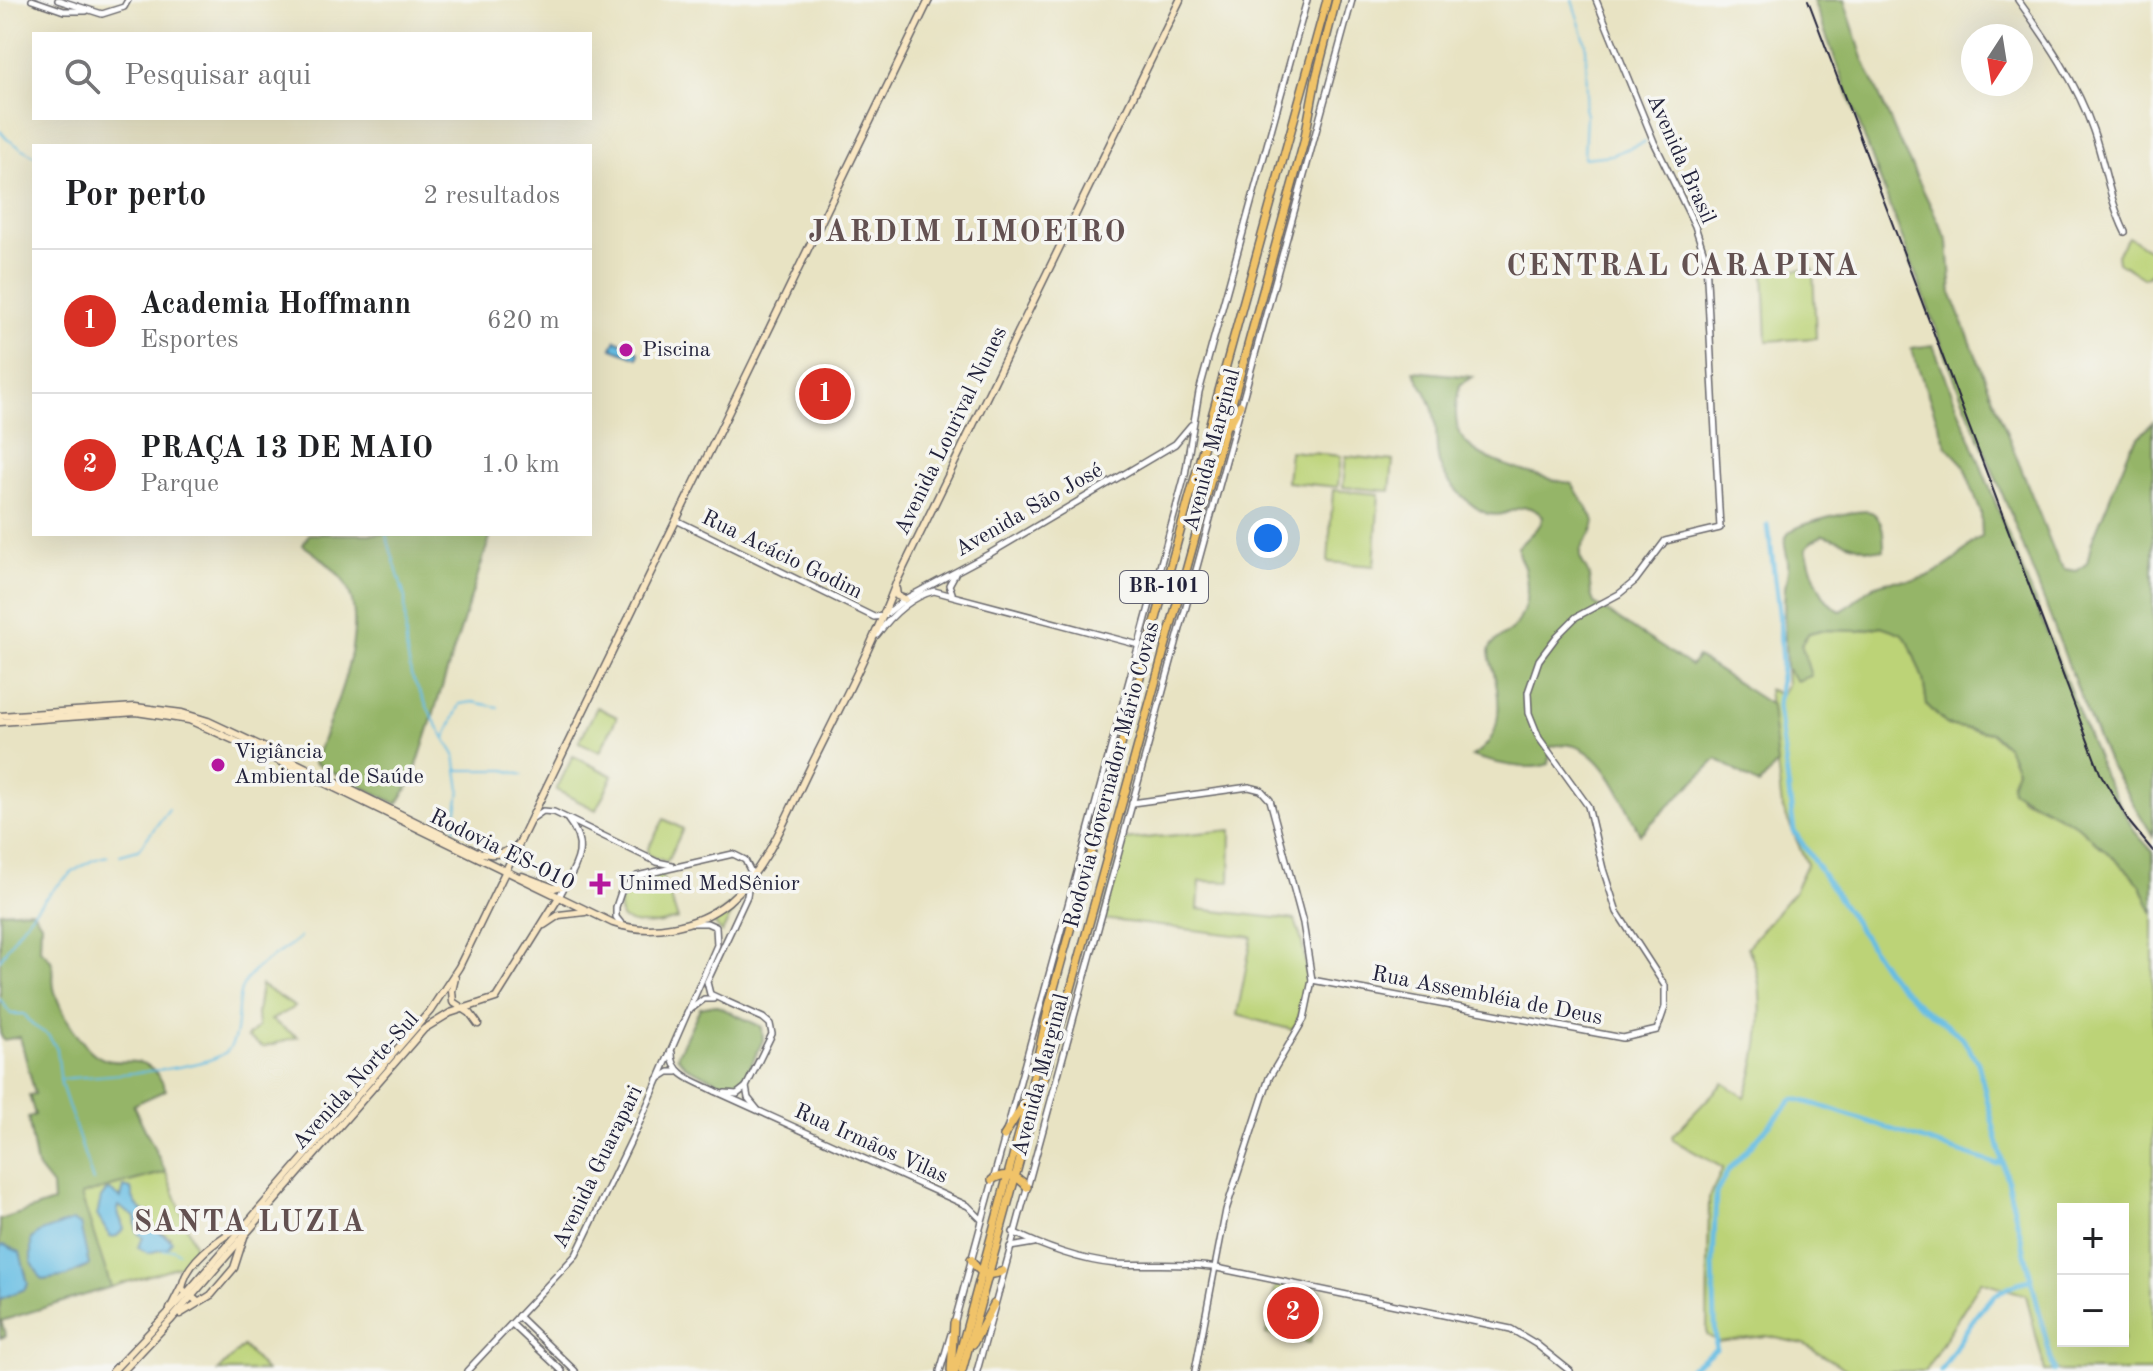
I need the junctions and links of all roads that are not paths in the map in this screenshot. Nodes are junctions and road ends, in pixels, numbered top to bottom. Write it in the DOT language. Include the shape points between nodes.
graph roads {
  1 [pos="32,0"];
  2 [pos="58,0"];
  3 [pos="128,0"];
  4 [pos="929,0"];
  5 [pos="1180,0"];
  6 [pos="1307,0"];
  7 [pos="1327,0"];
  8 [pos="1336,0"];
  9 [pos="1352,0"];
  10 [pos="1596,0"];
  11 [pos="2018,0"];
  12 [pos="93,11"];
  13 [pos="2125,232"];
  14 [pos="1240,405"];
  15 [pos="1193,421"];
  16 [pos="1223,436"];
  17 [pos="676,520"];
  18 [pos="961,568"];
  19 [pos="897,581"];
  20 [pos="955,595"];
  21 [pos="905,599"];
  22 [pos="884,616"];
  23 [pos="876,636"];
  24 [pos="1139,645"];
  25 [pos="0,719"];
  26 [pos="1132,803"];
  27 [pos="565,816"];
  28 [pos="530,822"];
  29 [pos="520,843"];
  30 [pos="677,866"];
  31 [pos="507,871"];
  32 [pos="518,876"];
  33 [pos="752,876"];
  34 [pos="565,885"];
  35 [pos="559,897"];
  36 [pos="590,913"];
  37 [pos="687,924"];
  38 [pos="624,927"];
  39 [pos="538,930"];
  40 [pos="459,967"];
  41 [pos="1312,980"];
  42 [pos="725,1001"];
  43 [pos="462,1009"];
  44 [pos="687,1013"];
  45 [pos="478,1024"];
  46 [pos="1657,1030"];
  47 [pos="672,1048"];
  48 [pos="678,1072"];
  49 [pos="657,1080"];
  50 [pos="746,1087"];
  51 [pos="715,1091"];
  52 [pos="1029,1097"];
  53 [pos="761,1112"];
  54 [pos="1004,1136"];
  55 [pos="1012,1176"];
  56 [pos="992,1180"];
  57 [pos="1027,1187"];
  58 [pos="986,1203"];
  59 [pos="968,1206"];
  60 [pos="981,1219"];
  61 [pos="247,1222"];
  62 [pos="1013,1232"];
  63 [pos="244,1235"];
  64 [pos="215,1242"];
  65 [pos="1035,1243"];
  66 [pos="230,1247"];
  67 [pos="1010,1247"];
  68 [pos="238,1259"];
  69 [pos="971,1259"];
  70 [pos="1217,1268"];
  71 [pos="1003,1271"];
  72 [pos="984,1273"];
  73 [pos="181,1287"];
  74 [pos="188,1296"];
  75 [pos="198,1302"];
  76 [pos="994,1304"];
  77 [pos="518,1316"];
  78 [pos="168,1319"];
  79 [pos="954,1323"];
  80 [pos="512,1324"];
  81 [pos="147,1325"];
  82 [pos="158,1326"];
  83 [pos="967,1352"];
  84 [pos="113,1371"];
  85 [pos="123,1371"];
  86 [pos="467,1371"];
  87 [pos="562,1371"];
  88 [pos="575,1371"];
  89 [pos="940,1371"];
  90 [pos="953,1371"];
  91 [pos="962,1371"];
  92 [pos="977,1371"];
  93 [pos="1195,1371"];
  94 [pos="1570,1371"];
  1 -- 12 [label="street" via="64,11"];
  2 -- 12 [label="street"];
  3 -- 12 [label="street" via="113,13"];
  4 -- 17 [label="main road, Avenida Norte-Sul"];
  5 -- 19 [label="main road, Avenida Lourival Nunes"];
  6 -- 15 [label="street, Avenida Marginal"];
  7 -- 52 [label="main road, Rodovia Governador Mário Covas / BR-101" via="1049,1006"];
  8 -- 16 [label="main road, Rodovia Governador Mário Covas / BR-101" via="1304,142"];
  9 -- 14 [label="street, Avenida Marginal"];
  10 -- 46 [label="street, Avenida Brasil" via="1706,260 1720,528 1665,541 1638,578 1576,617 1539,660 1528,692 1529,713 1539,738 1588,806 1617,912 1665,986"];
  11 -- 13 [label="street" via="2048,41 2089,120"];
  14 -- 16 [label="main road"];
  14 -- 26 [label="street, Avenida Marginal"];
  15 -- 18 [label="street, Avenida São José" via="1175,444"];
  15 -- 24 [label="street, Avenida Marginal" via="1185,475"];
  16 -- 55 [label="main road, Rodovia Governador Mário Covas / BR-101" via="1071,992"];
  17 -- 22 [label="street, Rua Acácio Godim" via="874,617"];
  17 -- 28 [label="main road, Avenida Norte-Sul"];
  18 -- 20 [label="street" via="950,582"];
  18 -- 21 [label="street, Avenida São José"];
  19 -- 21 [label="main road" via="897,596"];
  19 -- 22 [label="main road, Avenida Lourival Nunes"];
  20 -- 23 [label="street" via="925,593 897,612"];
  20 -- 24 [label="street"];
  21 -- 22 [label="street, Avenida São José"];
  22 -- 23 [label="main road, Avenida Lourival Nunes"];
  23 -- 33 [label="main road, Avenida Lourival Nunes"];
  24 -- 54 [label="street, Avenida Marginal"];
  25 -- 29 [label="main road, Rodovia ES-010" via="135,707 182,713 475,851 498,853"];
  25 -- 31 [label="main road, Rodovia ES-010" via="136,712 189,720"];
  26 -- 41 [label="street" via="1249,787 1266,793 1298,903"];
  26 -- 57 [label="street, Avenida Marginal"];
  27 -- 28 [label="street" via="543,811"];
  27 -- 30 [label="street" via="657,862"];
  27 -- 34 [label="street, Avenida Norte-Sul" via="581,845"];
  28 -- 29 [label="main road, Avenida Norte-Sul"];
  29 -- 31 [label="main road, Avenida Norte-Sul"];
  30 -- 33 [label="street" via="733,854 745,860"];
  30 -- 38 [label="street" via="637,876 621,892 615,914"];
  31 -- 32 [label="main road, Rodovia ES-010"];
  31 -- 40 [label="main road, Avenida Norte-Sul"];
  32 -- 34 [label="main road" via="554,888"];
  32 -- 35 [label="main road, Rodovia ES-010"];
  33 -- 37 [label="main road, Rodovia ES-010" via="729,901"];
  33 -- 42 [label="street" via="707,982 710,994"];
  34 -- 35 [label="street, Avenida Norte-Sul"];
  35 -- 36 [label="main road, Rodovia ES-010"];
  35 -- 39 [label="main road, Avenida Norte-Sul"];
  36 -- 38 [label="main road, Rodovia ES-010"];
  36 -- 39 [label="main road" via="559,915"];
  37 -- 38 [label="main road, Rodovia ES-010"];
  37 -- 44 [label="street" via="712,925 718,937"];
  39 -- 43 [label="main road, Avenida Norte-Sul" via="496,998"];
  40 -- 43 [label="main road" via="451,995"];
  40 -- 61 [label="main road, Avenida Norte-Sul" via="430,1011"];
  41 -- 46 [label="street, Rua Assembléia de Deus" via="1617,1037"];
  41 -- 70 [label="street" via="1304,1019 1269,1078 1226,1210"];
  42 -- 44 [label="street" via="704,999"];
  42 -- 50 [label="street" via="771,1027 771,1039"];
  43 -- 45 [label="main road"];
  43 -- 63 [label="main road, Avenida Norte-Sul" via="434,1020 419,1034"];
  44 -- 47 [label="street"];
  47 -- 48 [label="street"];
  47 -- 49 [label="street, Avenida Guarapari"];
  48 -- 49 [label="street"];
  48 -- 51 [label="street"];
  49 -- 77 [label="street, Avenida Guarapari" via="576,1255"];
  50 -- 51 [label="street" via="737,1094"];
  50 -- 53 [label="street"];
  51 -- 53 [label="street, Rua Irmãos Vilas"];
  52 -- 54 [label="main road"];
  52 -- 55 [label="main road, Rodovia Governador Mário Covas / BR-101"];
  53 -- 59 [label="street, Rua Irmãos Vilas"];
  54 -- 56 [label="street, Avenida Marginal"];
  55 -- 56 [label="main road"];
  55 -- 57 [label="main road"];
  55 -- 72 [label="main road, Rodovia Governador Mário Covas / BR-101"];
  56 -- 58 [label="street, Avenida Marginal"];
  57 -- 62 [label="street, Avenida Marginal"];
  58 -- 59 [label="street, Rua Irmãos Vilas"];
  58 -- 60 [label="street, Avenida Marginal"];
  59 -- 60 [label="street, Rua Irmãos Vilas"];
  60 -- 69 [label="street, Avenida Marginal"];
  61 -- 64 [label="main road"];
  61 -- 66 [label="main road, Avenida Norte-Sul"];
  62 -- 65 [label="street"];
  62 -- 67 [label="street, Avenida Marginal"];
  63 -- 66 [label="main road, Avenida Norte-Sul"];
  63 -- 68 [label="main road"];
  64 -- 66 [label="main road"];
  64 -- 73 [label="main road"];
  65 -- 67 [label="street"];
  65 -- 70 [label="street" via="1109,1263"];
  66 -- 68 [label="main road"];
  66 -- 74 [label="main road, Avenida Norte-Sul"];
  67 -- 71 [label="street, Avenida Marginal"];
  68 -- 75 [label="main road" via="211,1295"];
  69 -- 72 [label="main road"];
  69 -- 79 [label="street, Avenida Marginal"];
  70 -- 93 [label="street"];
  70 -- 94 [label="street" via="1511,1329"];
  71 -- 72 [label="main road"];
  71 -- 76 [label="street, Avenida Marginal"];
  72 -- 83 [label="main road, Rodovia Governador Mário Covas / BR-101"];
  72 -- 90 [label="main road, Rodovia Governador Mário Covas / BR-101"];
  73 -- 74 [label="main road"];
  73 -- 78 [label="main road"];
  74 -- 75 [label="main road"];
  74 -- 78 [label="main road, Avenida Norte-Sul"];
  75 -- 78 [label="main road"];
  76 -- 83 [label="main road"];
  76 -- 92 [label="street, Avenida Marginal"];
  77 -- 80 [label="street, Avenida Guarapari"];
  77 -- 88 [label="street"];
  78 -- 82 [label="main road, Avenida Norte-Sul"];
  78 -- 85 [label="main road, Avenida Norte-Sul"];
  79 -- 89 [label="street, Avenida Marginal"];
  79 -- 90 [label="main road"];
  80 -- 86 [label="street, Avenida Guarapari"];
  80 -- 87 [label="street"];
  81 -- 82 [label="main road"];
  82 -- 84 [label="main road, Avenida Norte-Sul"];
  83 -- 91 [label="main road, Rodovia Governador Mário Covas / BR-101"];
}
